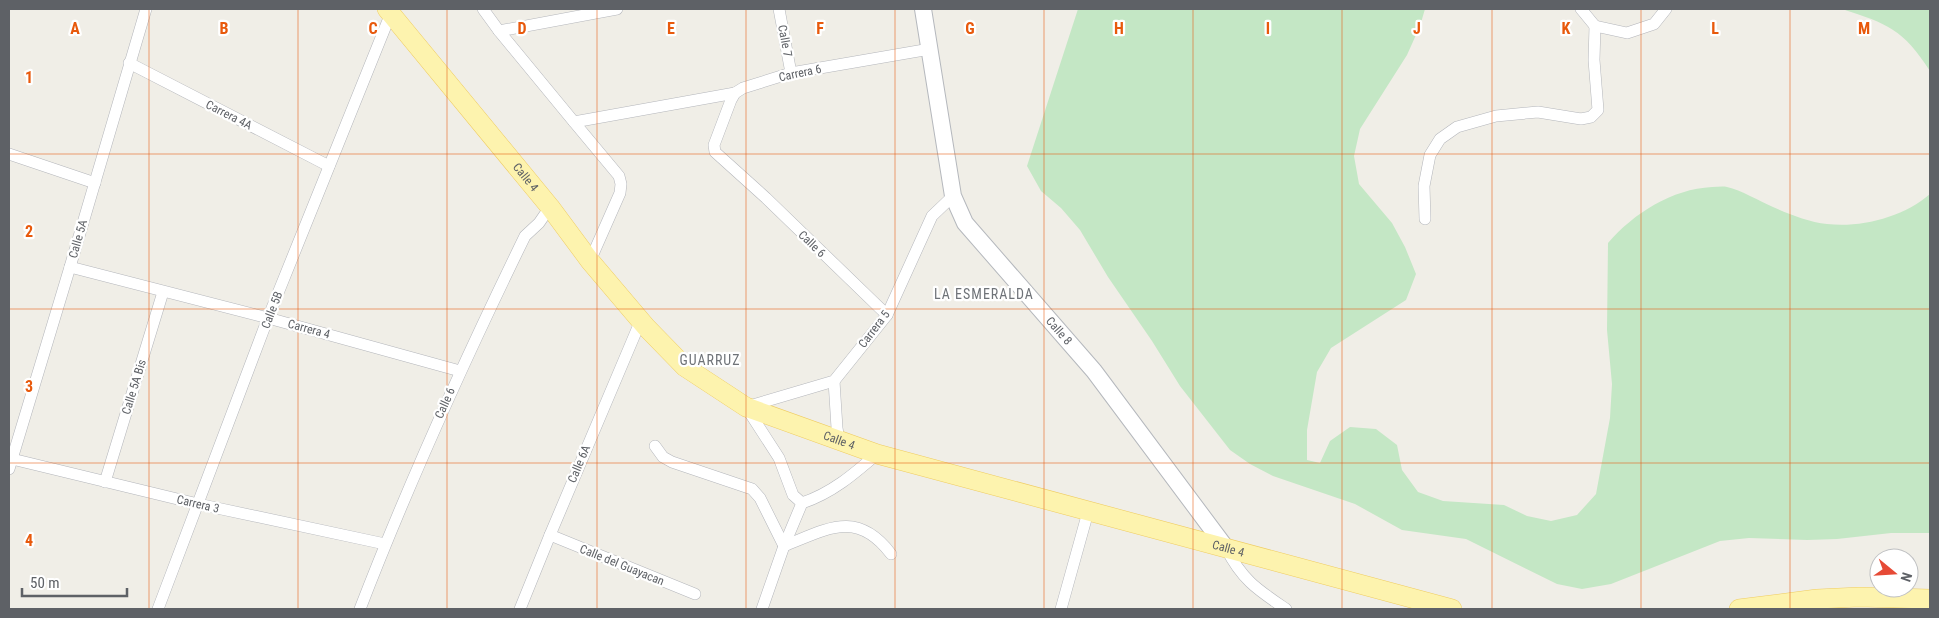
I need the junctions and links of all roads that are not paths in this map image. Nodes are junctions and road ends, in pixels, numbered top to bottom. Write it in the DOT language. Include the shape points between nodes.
graph roads {
  1 [pos="146,9"];
  2 [pos="483,9"];
  3 [pos="617,9"];
  4 [pos="779,9"];
  5 [pos="923,9"];
  6 [pos="1582,9"];
  7 [pos="1666,9"];
  8 [pos="389,11"];
  9 [pos="1595,26"];
  10 [pos="500,31"];
  11 [pos="930,49"];
  12 [pos="129,63"];
  13 [pos="791,73"];
  14 [pos="735,93"];
  15 [pos="574,122"];
  16 [pos="9,154"];
  17 [pos="329,166"];
  18 [pos="94,183"];
  19 [pos="953,196"];
  20 [pos="550,207"];
  21 [pos="1425,219"];
  22 [pos="590,261"];
  23 [pos="70,267"];
  24 [pos="163,292"];
  25 [pos="887,315"];
  26 [pos="268,318"];
  27 [pos="641,320"];
  28 [pos="460,370"];
  29 [pos="834,380"];
  30 [pos="746,407"];
  31 [pos="839,440"];
  32 [pos="655,446"];
  33 [pos="877,454"];
  34 [pos="10,464"];
  35 [pos="105,482"];
  36 [pos="802,503"];
  37 [pos="198,504"];
  38 [pos="1088,512"];
  39 [pos="550,534"];
  40 [pos="385,544"];
  41 [pos="784,546"];
  42 [pos="1226,548"];
  43 [pos="891,554"];
  44 [pos="695,594"];
  45 [pos="1930,599"];
  46 [pos="158,609"];
  47 [pos="360,609"];
  48 [pos="520,609"];
  49 [pos="762,609"];
  50 [pos="1060,609"];
  51 [pos="1286,609"];
  52 [pos="1452,609"];
  53 [pos="1739,609"];
  1 -- 12 [label="street, Calle 5A"];
  2 -- 10 [label="street"];
  3 -- 10 [label="street"];
  4 -- 13 [label="street, Calle 7"];
  5 -- 11 [label="main road, Calle 8"];
  6 -- 9 [label="street"];
  7 -- 9 [label="street" via="1654,24 1627,33"];
  8 -- 17 [label="street, Calle 5B"];
  8 -- 20 [label="main road, Calle 4"];
  9 -- 21 [label="street" via="1598,110 1591,118 1538,112 1496,116 1457,126 1440,139 1430,155 1424,186"];
  10 -- 15 [label="street"];
  11 -- 13 [label="street, Carrera 6"];
  11 -- 19 [label="main road, Calle 8"];
  12 -- 17 [label="street, Carrera 4A"];
  12 -- 18 [label="street, Calle 5A"];
  13 -- 14 [label="street, Carrera 6"];
  14 -- 15 [label="street, Carrera 6"];
  14 -- 25 [label="street, Calle 6" via="716,138 715,152"];
  15 -- 22 [label="street" via="619,176 621,184"];
  16 -- 18 [label="street"];
  17 -- 26 [label="street, Calle 5B"];
  18 -- 23 [label="street, Calle 5A"];
  19 -- 25 [label="street, Carrera 5" via="932,216"];
  19 -- 42 [label="main road, Calle 8" via="965,223 1094,371"];
  20 -- 22 [label="main road, Calle 4"];
  20 -- 28 [label="street, Calle 6" via="525,236"];
  22 -- 27 [label="main road, Calle 4"];
  23 -- 24 [label="street, Carrera 4"];
  23 -- 34 [label="street, Calle 5A"];
  24 -- 26 [label="street, Carrera 4"];
  24 -- 35 [label="street, Calle 5A Bis"];
  25 -- 29 [label="street, Carrera 5"];
  26 -- 28 [label="street, Carrera 4"];
  26 -- 37 [label="street, Calle 5B"];
  27 -- 30 [label="main road, Calle 4" via="685,367"];
  27 -- 39 [label="street, Calle 6A"];
  28 -- 40 [label="street, Calle 6"];
  29 -- 30 [label="street"];
  29 -- 31 [label="street"];
  30 -- 31 [label="main road, Calle 4"];
  30 -- 36 [label="street" via="779,458 793,495"];
  31 -- 33 [label="main road, Calle 4"];
  32 -- 41 [label="street" via="663,457 672,462 752,489 760,498"];
  33 -- 36 [label="street" via="844,482"];
  33 -- 38 [label="main road, Calle 4"];
  34 -- 35 [label="street, Carrera 3"];
  35 -- 37 [label="street, Carrera 3"];
  36 -- 41 [label="street"];
  37 -- 40 [label="street, Carrera 3"];
  37 -- 46 [label="street, Calle 5B"];
  38 -- 42 [label="main road, Calle 4"];
  38 -- 50 [label="street"];
  39 -- 44 [label="street, Calle del Guayacan"];
  39 -- 48 [label="street, Calle 6A"];
  40 -- 47 [label="street, Calle 6"];
  41 -- 43 [label="street" via="833,526 842,526 881,540"];
  41 -- 49 [label="street"];
  42 -- 51 [label="street" via="1235,567 1253,587"];
  42 -- 52 [label="main road, Calle 4"];
  45 -- 53 [label="main road" via="1817,599"];
}
